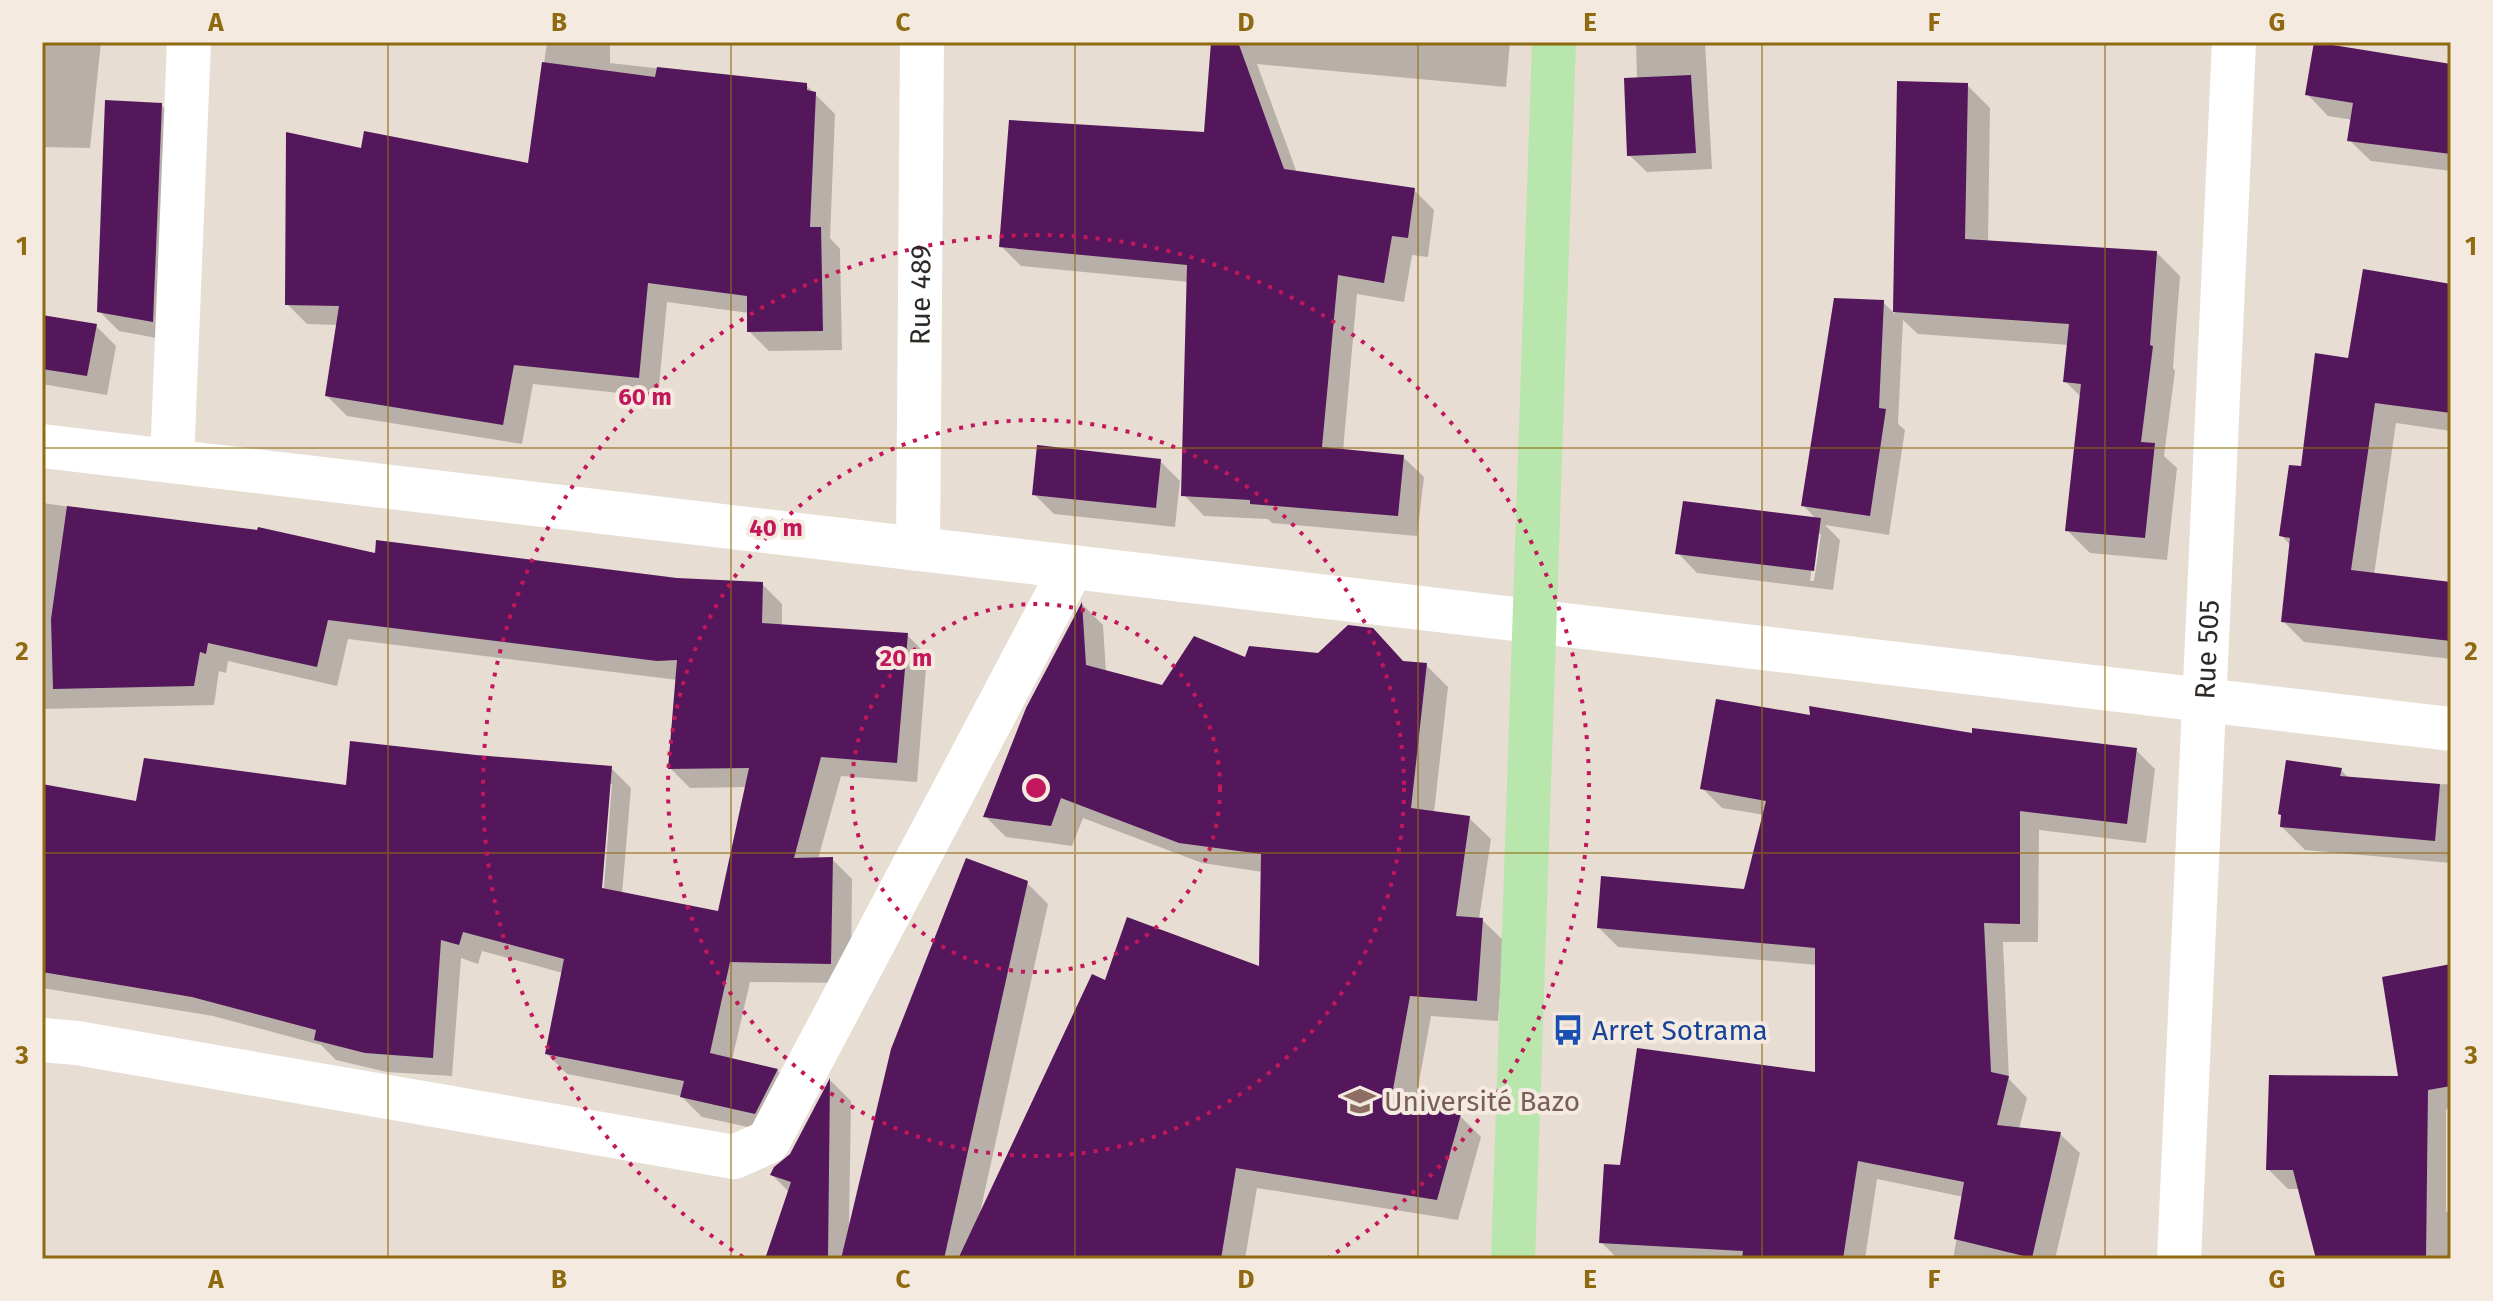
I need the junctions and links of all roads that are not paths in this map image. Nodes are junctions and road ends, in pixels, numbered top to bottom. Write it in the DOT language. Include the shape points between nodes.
graph roads {
  1 [pos="189,42"];
  2 [pos="922,42"];
  3 [pos="1554,42"];
  4 [pos="2234,42"];
  5 [pos="42,446"];
  6 [pos="172,461"];
  7 [pos="918,549"];
  8 [pos="1072,567"];
  9 [pos="1534,621"];
  10 [pos="2205,700"];
  11 [pos="2451,729"];
  12 [pos="42,1040"];
  13 [pos="1513,1259"];
  14 [pos="2179,1259"];
  1 -- 6 [label="street"];
  2 -- 7 [label="street, Rue 489"];
  3 -- 9 [label="main road"];
  4 -- 10 [label="street, Rue 505"];
  5 -- 6 [label="street"];
  6 -- 7 [label="street"];
  7 -- 8 [label="street"];
  8 -- 9 [label="street"];
  8 -- 12 [label="street" via="768,1142 734,1157"];
  9 -- 10 [label="street"];
  9 -- 13 [label="main road"];
  10 -- 11 [label="street"];
  10 -- 14 [label="street, Rue 505"];
}
